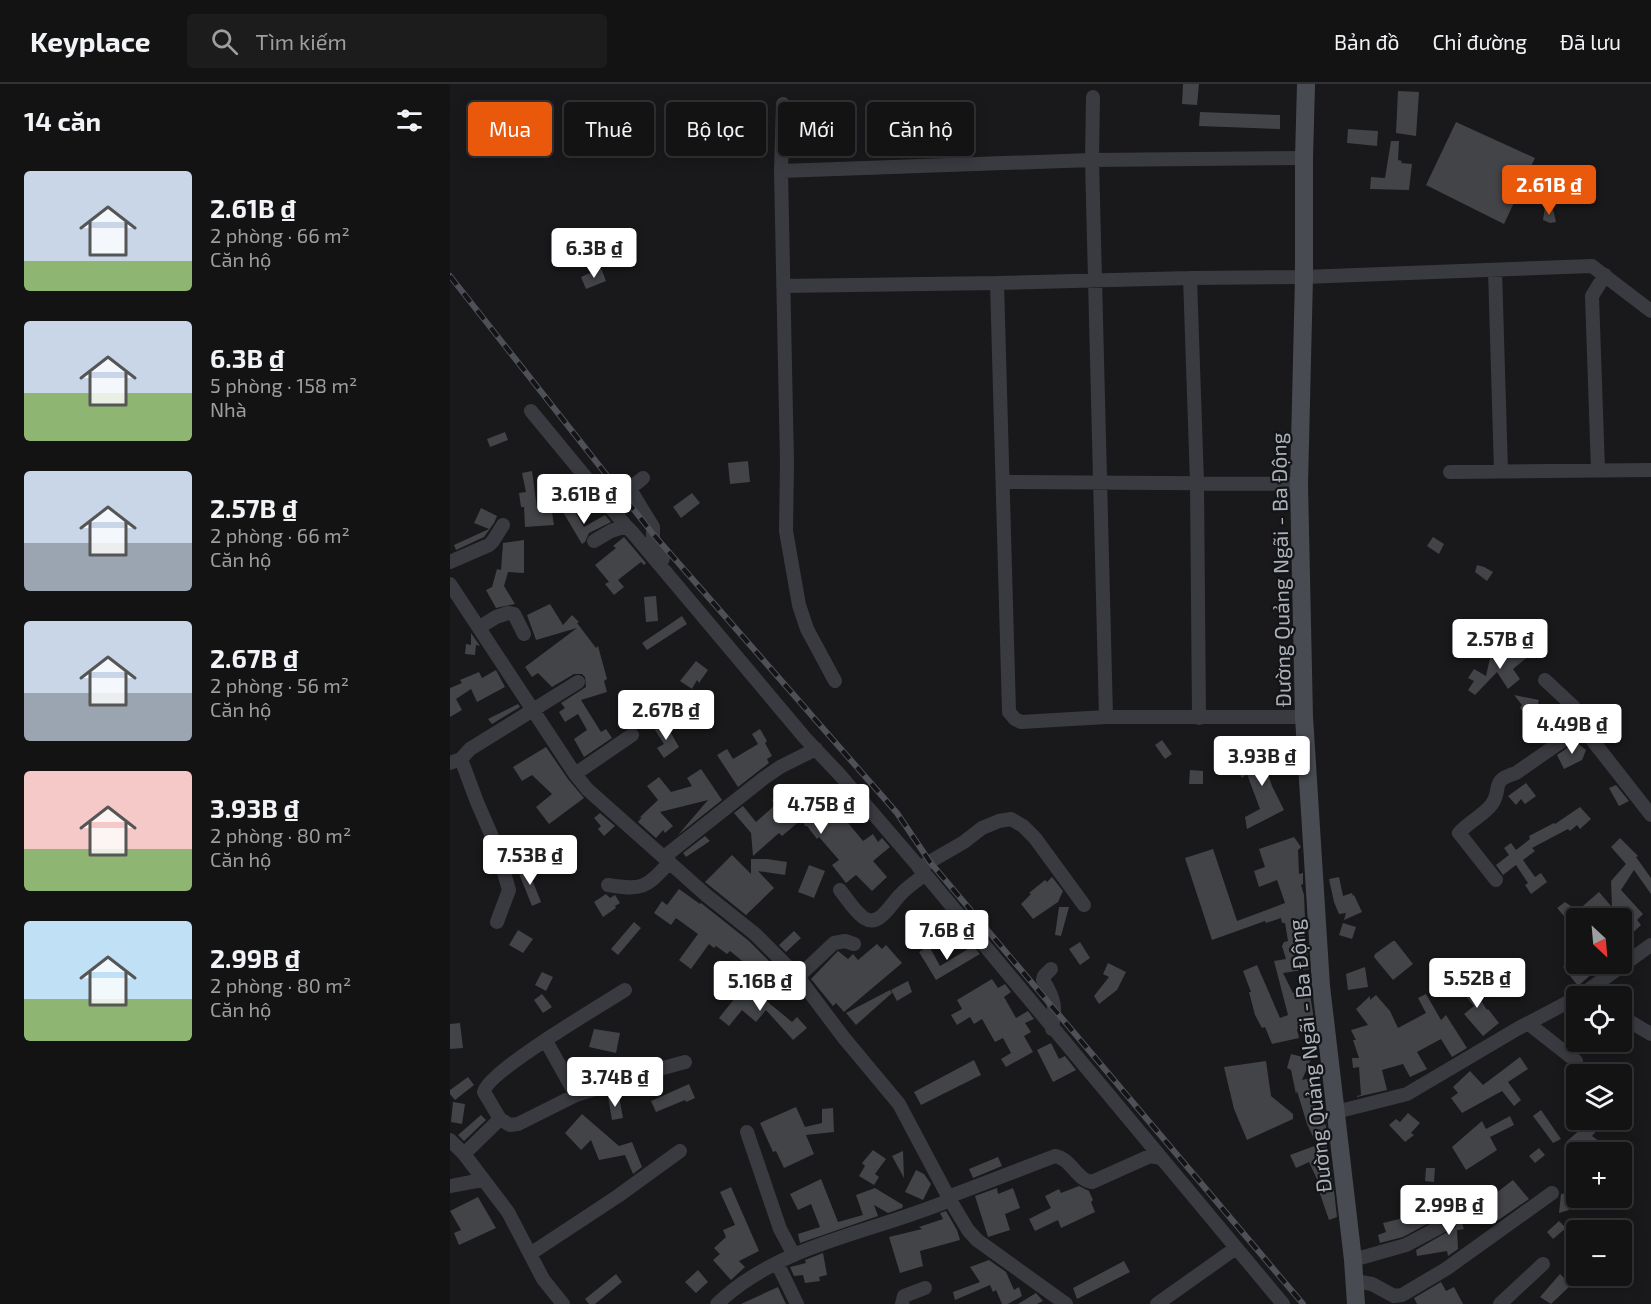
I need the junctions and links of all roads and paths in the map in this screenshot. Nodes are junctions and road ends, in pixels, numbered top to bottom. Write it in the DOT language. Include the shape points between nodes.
graph roads {
  1 [pos="1306,84"];
  2 [pos="1093,97"];
  3 [pos="782,156"];
  4 [pos="1304,158"];
  5 [pos="1092,160"];
  6 [pos="782,171"];
  7 [pos="1495,270"];
  8 [pos="1605,275"];
  9 [pos="1190,278"];
  10 [pos="1304,278"];
  11 [pos="1096,280"];
  12 [pos="997,283"];
  13 [pos="783,286"];
  14 [pos="1651,311"];
  15 [pos="531,411"];
  16 [pos="1598,470"];
  17 [pos="1651,470"];
  18 [pos="1501,471"];
  19 [pos="1450,472"];
  20 [pos="643,478"];
  21 [pos="1004,482"];
  22 [pos="1197,482"];
  23 [pos="1099,483"];
  24 [pos="1299,484"];
  25 [pos="503,525"];
  26 [pos="626,526"];
  27 [pos="594,541"];
  28 [pos="450,562"];
  29 [pos="660,565"];
  30 [pos="450,584"];
  31 [pos="480,627"];
  32 [pos="524,634"];
  33 [pos="1545,680"];
  34 [pos="835,681"];
  35 [pos="578,682"];
  36 [pos="534,709"];
  37 [pos="1106,717"];
  38 [pos="1304,717"];
  39 [pos="1199,718"];
  40 [pos="1582,727"];
  41 [pos="632,735"];
  42 [pos="816,749"];
  43 [pos="456,761"];
  44 [pos="575,774"];
  45 [pos="1651,814"];
  46 [pos="667,860"];
  47 [pos="922,871"];
  48 [pos="1496,880"];
  49 [pos="609,885"];
  50 [pos="840,890"];
  51 [pos="1084,905"];
  52 [pos="497,922"];
  53 [pos="854,944"];
  54 [pos="1651,945"];
  55 [pos="1052,969"];
  56 [pos="798,977"];
  57 [pos="1594,986"];
  58 [pos="626,990"];
  59 [pos="1566,1004"];
  60 [pos="1529,1023"];
  61 [pos="1632,1023"];
  62 [pos="1052,1029"];
  63 [pos="1651,1034"];
  64 [pos="546,1041"];
  65 [pos="1576,1061"];
  66 [pos="685,1062"];
  67 [pos="576,1095"];
  68 [pos="1336,1112"];
  69 [pos="500,1119"];
  70 [pos="747,1132"];
  71 [pos="450,1140"];
  72 [pos="680,1150"];
  73 [pos="464,1154"];
  74 [pos="1161,1158"];
  75 [pos="483,1180"];
  76 [pos="450,1186"];
  77 [pos="1552,1193"];
  78 [pos="949,1198"];
  79 [pos="1449,1222"];
  80 [pos="1236,1248"];
  81 [pos="530,1254"];
  82 [pos="794,1255"];
  83 [pos="1353,1260"];
  84 [pos="777,1263"];
  85 [pos="1543,1264"];
  86 [pos="1355,1281"];
  87 [pos="925,1288"];
  88 [pos="1391,1299"];
  89 [pos="563,1304"];
  90 [pos="717,1304"];
  91 [pos="797,1304"];
  92 [pos="902,1304"];
  93 [pos="1066,1304"];
  94 [pos="1157,1304"];
  95 [pos="1282,1304"];
  96 [pos="1356,1304"];
  97 [pos="1500,1304"];
  1 -- 4 [label="main road, Đường Quảng Ngãi - Ba Động"];
  2 -- 5 [label="street"];
  3 -- 6 [label="street"];
  4 -- 5 [label="street"];
  4 -- 10 [label="main road, Đường Quảng Ngãi - Ba Động"];
  5 -- 6 [label="street"];
  5 -- 11 [label="street"];
  6 -- 13 [label="street"];
  7 -- 8 [label="street" via="1592,266"];
  7 -- 10 [label="street"];
  7 -- 18 [label="street"];
  8 -- 14 [label="street"];
  8 -- 16 [label="street" via="1592,296"];
  9 -- 10 [label="street"];
  9 -- 11 [label="street"];
  9 -- 22 [label="street"];
  10 -- 24 [label="main road, Đường Quảng Ngãi - Ba Động"];
  11 -- 12 [label="street"];
  11 -- 23 [label="street"];
  12 -- 13 [label="street"];
  12 -- 21 [label="street"];
  13 -- 34 [label="street" via="786,531 807,629"];
  15 -- 26 [label="street"];
  16 -- 17 [label="street"];
  16 -- 18 [label="street"];
  18 -- 19 [label="street"];
  20 -- 29 [label="street" via="631,491 653,527 653,539 663,558"];
  21 -- 23 [label="street"];
  21 -- 37 [label="street" via="1009,712 1022,722"];
  22 -- 23 [label="street"];
  22 -- 24 [label="street"];
  22 -- 39 [label="street"];
  23 -- 37 [label="street"];
  24 -- 38 [label="main road, Đường Quảng Ngãi - Ba Động"];
  25 -- 28 [label="street" via="489,545"];
  26 -- 27 [label="street"];
  26 -- 29 [label="street"];
  29 -- 42 [label="street"];
  30 -- 31 [label="street"];
  31 -- 32 [label="street" via="508,613 514,614"];
  31 -- 36 [label="street"];
  33 -- 40 [label="street" via="1574,707"];
  35 -- 36 [label="street"];
  36 -- 43 [label="street"];
  36 -- 44 [label="street"];
  37 -- 39 [label="street"];
  38 -- 39 [label="street"];
  38 -- 68 [label="main road, Đường Quảng Ngãi - Ba Động" via="1321,986"];
  40 -- 45 [label="street"];
  40 -- 48 [label="street" via="1516,773 1504,777 1497,784 1493,803 1459,833"];
  41 -- 44 [label="street"];
  42 -- 46 [label="street" via="764,778"];
  42 -- 47 [label="street"];
  43 -- 52 [label="street" via="497,848 509,890"];
  44 -- 46 [label="street"];
  46 -- 49 [label="street" via="653,881 639,889"];
  46 -- 56 [label="street" via="755,934"];
  47 -- 50 [label="street" via="872,921 861,916"];
  47 -- 51 [label="street" via="982,828 1011,819 1035,838"];
  47 -- 62 [label="street"];
  53 -- 56 [label="street" via="834,943"];
  54 -- 57 [label="street"];
  55 -- 62 [label="street" via="1043,980 1053,997"];
  56 -- 78 [label="street" via="899,1104"];
  58 -- 64 [label="street"];
  59 -- 60 [label="street"];
  60 -- 65 [label="street"];
  60 -- 68 [label="street" via="1407,1094"];
  61 -- 63 [label="street"];
  62 -- 74 [label="street"];
  64 -- 67 [label="street"];
  64 -- 69 [label="street" via="485,1087 484,1092"];
  66 -- 67 [label="street"];
  67 -- 69 [label="street" via="518,1124 510,1125"];
  68 -- 83 [label="main road, Đường Quảng Ngãi - Ba Động"];
  69 -- 73 [label="street"];
  70 -- 82 [label="street" via="780,1229"];
  71 -- 73 [label="street"];
  72 -- 81 [label="street"];
  73 -- 75 [label="street"];
  74 -- 78 [label="street" via="1150,1156 1092,1182 1056,1156"];
  74 -- 80 [label="street"];
  75 -- 76 [label="street"];
  75 -- 81 [label="street" via="508,1212"];
  77 -- 88 [label="street" via="1426,1281"];
  78 -- 82 [label="street"];
  78 -- 93 [label="street" via="977,1240"];
  79 -- 83 [label="street" via="1406,1245"];
  80 -- 94 [label="street"];
  80 -- 95 [label="street"];
  81 -- 89 [label="street"];
  82 -- 84 [label="street"];
  83 -- 86 [label="main road, Đường Quảng Ngãi - Ba Động"];
  84 -- 90 [label="street" via="735,1287"];
  84 -- 91 [label="street"];
  85 -- 97 [label="street"];
  86 -- 88 [label="street" via="1382,1288"];
  86 -- 96 [label="main road, Đường Quảng Ngãi - Ba Động"];
  87 -- 92 [label="street" via="904,1296"];
}
